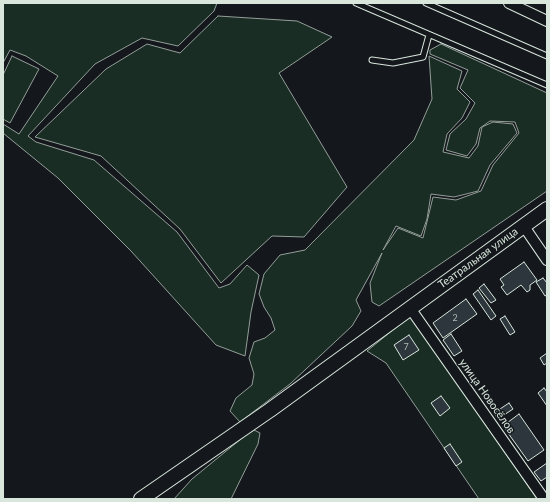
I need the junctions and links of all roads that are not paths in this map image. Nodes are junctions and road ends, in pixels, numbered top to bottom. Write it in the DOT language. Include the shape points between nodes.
graph roads {
  1 [pos="356,3"];
  2 [pos="426,3"];
  3 [pos="509,3"];
  4 [pos="547,21"];
  5 [pos="429,34"];
  6 [pos="547,56"];
  7 [pos="372,60"];
  8 [pos="547,85"];
  9 [pos="547,209"];
  10 [pos="523,225"];
  11 [pos="547,260"];
  12 [pos="410,308"];
  13 [pos="141,499"];
  14 [pos="544,499"];
  1 -- 5 [label="lane"];
  2 -- 6 [label="lane"];
  3 -- 4 [label="street"];
  5 -- 7 [label="lane" via="422,57 393,63"];
  5 -- 8 [label="lane"];
  9 -- 10 [label="main road, Театральная улица"];
  10 -- 11 [label="street"];
  10 -- 12 [label="main road, Театральная улица"];
  12 -- 13 [label="main road, Театральная улица" via="270,410"];
  12 -- 14 [label="street, улица Новосёлов"];
}
